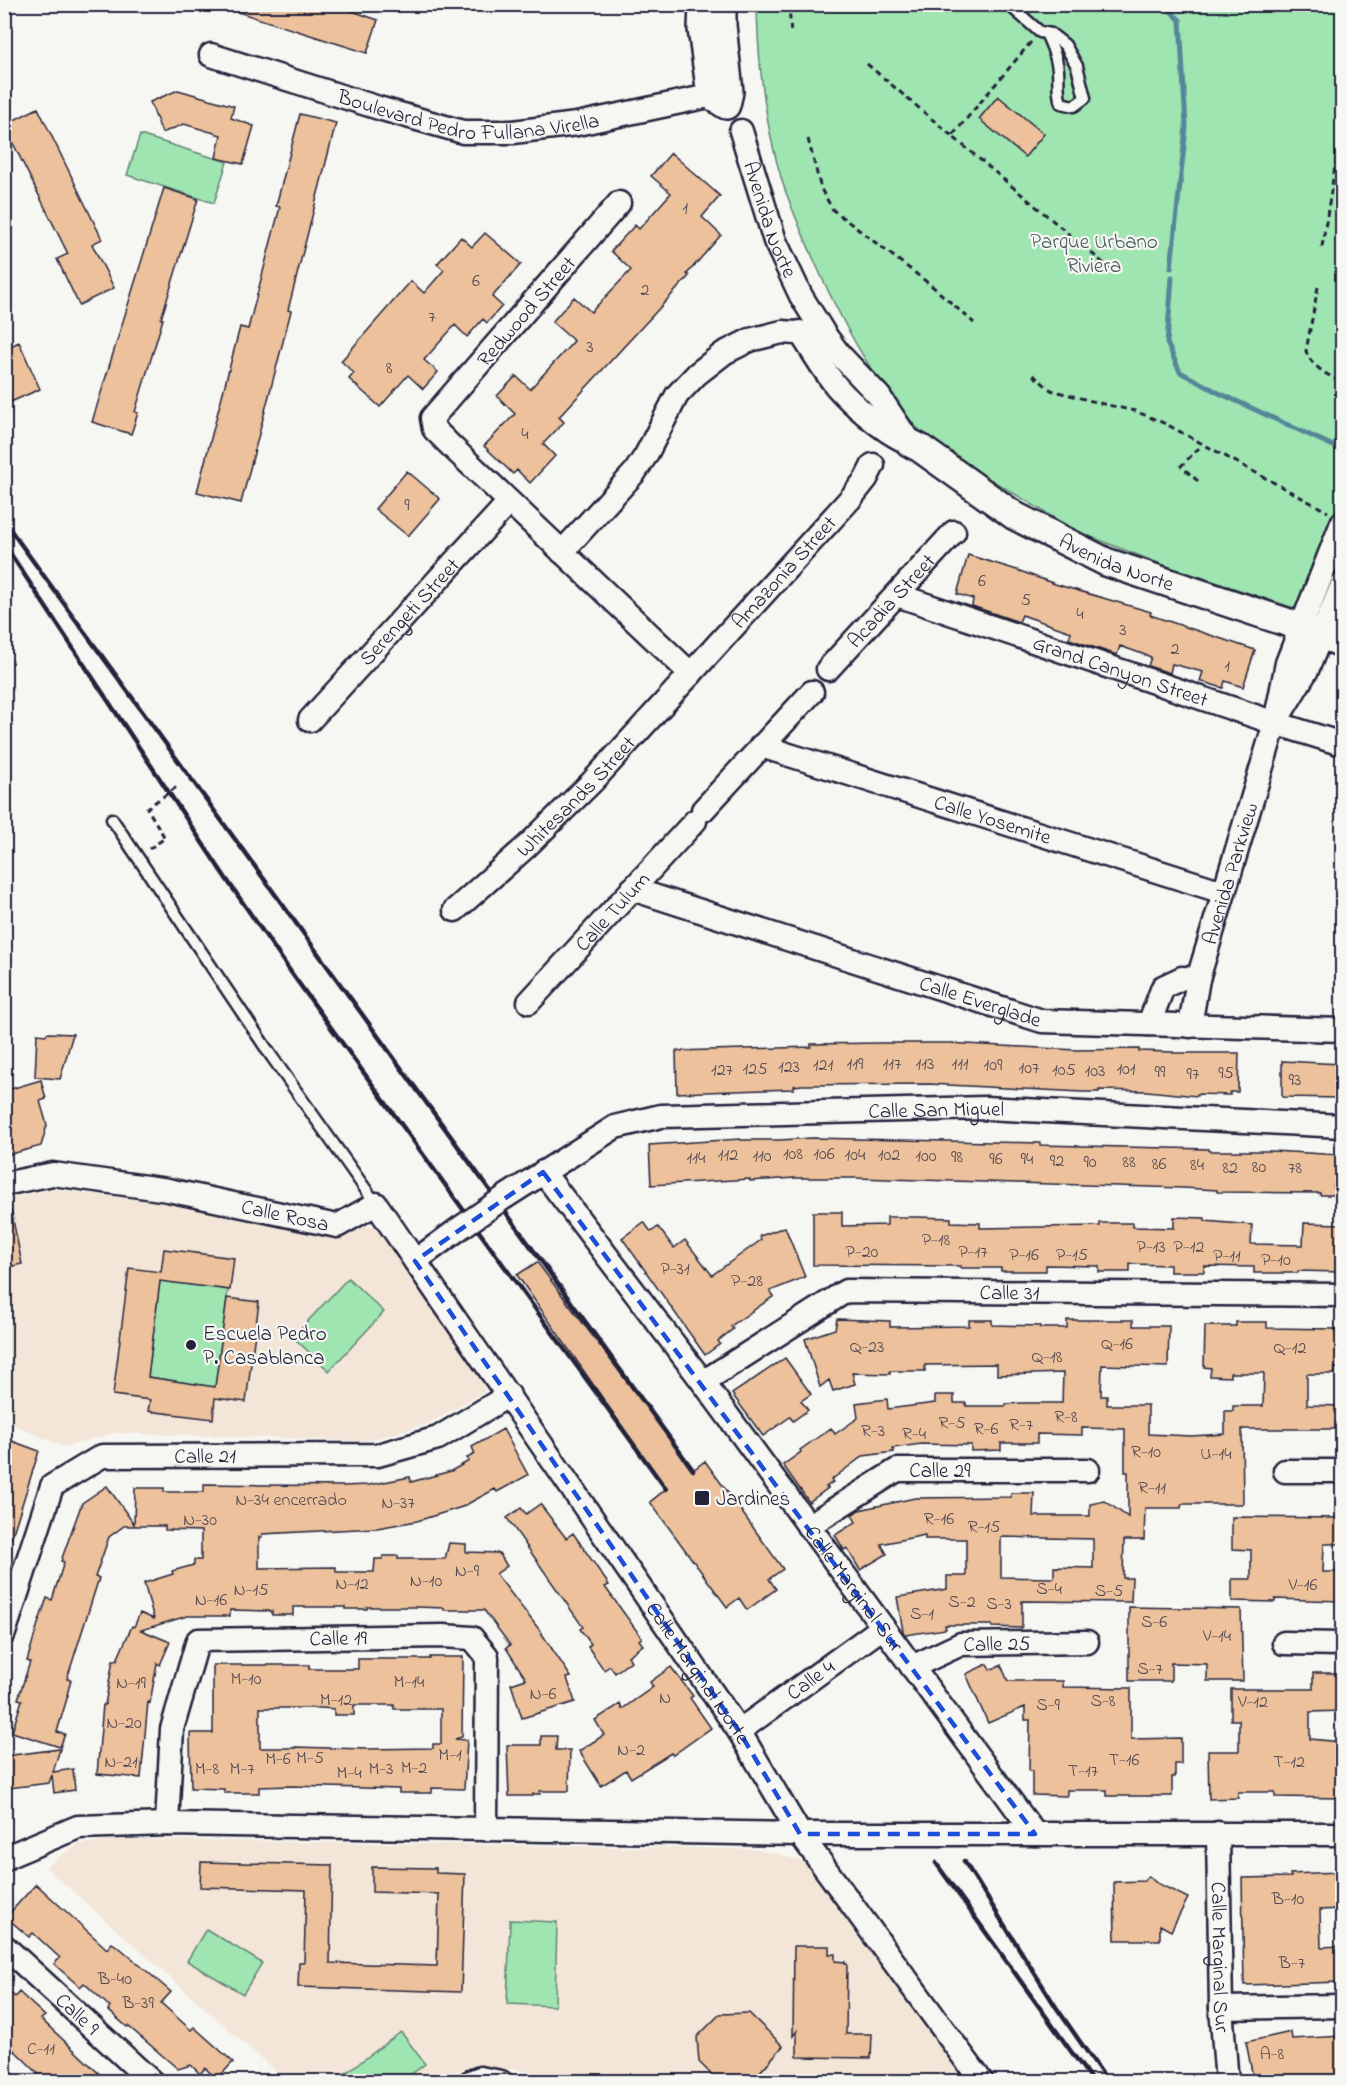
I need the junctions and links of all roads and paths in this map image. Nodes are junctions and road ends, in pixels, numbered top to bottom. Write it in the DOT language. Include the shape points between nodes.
graph roads {
  1 [pos="703,4"];
  2 [pos="722,4"];
  3 [pos="789,4"];
  4 [pos="1008,4"];
  5 [pos="1043,32"];
  6 [pos="791,35"];
  7 [pos="211,55"];
  8 [pos="867,64"];
  9 [pos="722,97"];
  10 [pos="1342,123"];
  11 [pos="741,130"];
  12 [pos="952,136"];
  13 [pos="808,139"];
  14 [pos="619,203"];
  15 [pos="1322,248"];
  16 [pos="1114,272"];
  17 [pos="1318,288"];
  18 [pos="975,323"];
  19 [pos="800,332"];
  20 [pos="825,335"];
  21 [pos="1033,375"];
  22 [pos="1342,382"];
  23 [pos="910,443"];
  24 [pos="1202,445"];
  25 [pos="873,465"];
  26 [pos="1198,481"];
  27 [pos="509,502"];
  28 [pos="1338,519"];
  29 [pos="954,532"];
  30 [pos="562,552"];
  31 [pos="1342,585"];
  32 [pos="897,595"];
  33 [pos="1321,635"];
  34 [pos="828,669"];
  35 [pos="691,674"];
  36 [pos="812,692"];
  37 [pos="310,720"];
  38 [pos="1275,723"];
  39 [pos="1342,744"];
  40 [pos="761,746"];
  41 [pos="178,786"];
  42 [pos="112,819"];
  43 [pos="138,857"];
  44 [pos="632,889"];
  45 [pos="1223,892"];
  46 [pos="455,910"];
  47 [pos="1198,979"];
  48 [pos="530,1002"];
  49 [pos="1149,1024"];
  50 [pos="1190,1026"];
  51 [pos="1342,1030"];
  52 [pos="1342,1126"];
  53 [pos="543,1172"];
  54 [pos="4,1184"];
  55 [pos="376,1204"];
  56 [pos="415,1262"];
  57 [pos="1342,1295"];
  58 [pos="703,1383"];
  59 [pos="509,1395"];
  60 [pos="1088,1470"];
  61 [pos="1285,1471"];
  62 [pos="1342,1471"];
  63 [pos="808,1526"];
  64 [pos="883,1627"];
  65 [pos="4,1633"];
  66 [pos="1087,1642"];
  67 [pos="1284,1643"];
  68 [pos="1342,1644"];
  69 [pos="912,1667"];
  70 [pos="739,1731"];
  71 [pos="167,1824"];
  72 [pos="486,1829"];
  73 [pos="1218,1833"];
  74 [pos="800,1834"];
  75 [pos="1035,1834"];
  76 [pos="1342,1834"];
  77 [pos="6,1854"];
  78 [pos="4,1946"];
  79 [pos="1342,2006"];
  80 [pos="1221,2008"];
  81 [pos="152,2082"];
  82 [pos="470,2082"];
  83 [pos="501,2082"];
  84 [pos="982,2082"];
  85 [pos="1227,2082"];
  1 -- 9 [label="street" via="702,29"];
  2 -- 9 [label="street"];
  3 -- 6 [label="path"];
  4 -- 5 [label="lane"];
  5 -- 5 [label="lane" via="1053,49 1061,103 1074,106 1085,98 1077,66 1065,45"];
  5 -- 12 [label="path"];
  7 -- 9 [label="street, Boulevard Pedro Fullana Virella" via="463,132 513,132 577,124"];
  8 -- 12 [label="path"];
  10 -- 15 [label="path"];
  11 -- 20 [label="street, Avenida Norte" via="775,240 801,296"];
  12 -- 16 [label="path"];
  13 -- 18 [label="path" via="821,189 833,210"];
  14 -- 27 [label="street, Redwood Street" via="432,418 434,429"];
  17 -- 22 [label="path" via="1306,351 1318,368"];
  19 -- 20 [label="street"];
  19 -- 23 [label="street" via="837,387 894,436"];
  19 -- 30 [label="street" via="750,340 724,353 697,374 677,395 635,471"];
  20 -- 23 [label="street, Avenida Norte" via="879,396"];
  21 -- 24 [label="path" via="1051,390 1135,411"];
  23 -- 33 [label="street, Avenida Norte" via="1015,516 1106,562"];
  24 -- 26 [label="path" via="1181,466"];
  24 -- 28 [label="path"];
  25 -- 35 [label="street, Amazonia Street" via="851,498"];
  27 -- 30 [label="street"];
  27 -- 37 [label="street, Serengeti Street"];
  28 -- 33 [label="street"];
  29 -- 32 [label="street, Acadia Street"];
  30 -- 35 [label="street"];
  31 -- 33 [label="street"];
  32 -- 34 [label="street, Acadia Street"];
  32 -- 38 [label="street, Grand Canyon Street"];
  33 -- 38 [label="street, Avenida Parkview" via="1307,670"];
  35 -- 46 [label="street, Whitesands Street" via="567,807"];
  36 -- 40 [label="street, Calle Tulum"];
  38 -- 39 [label="street, Grand Canyon Street"];
  38 -- 45 [label="street, Avenida Parkview"];
  40 -- 44 [label="street, Calle Tulum"];
  40 -- 45 [label="street, Calle Yosemite"];
  41 -- 43 [label="path" via="147,807 165,838"];
  42 -- 43 [label="lane"];
  43 -- 55 [label="lane"];
  44 -- 48 [label="street, Calle Tulum"];
  44 -- 49 [label="street, Calle Everglade" via="1042,1021"];
  45 -- 47 [label="street, Avenida Parkview"];
  47 -- 49 [label="street" via="1182,978 1163,987"];
  47 -- 50 [label="street, Avenida Parkview"];
  49 -- 50 [label="street, Calle Everglade"];
  50 -- 51 [label="street, Calle Everglade"];
  52 -- 53 [label="street, Calle San Miguel" via="985,1108 661,1116 615,1127"];
  53 -- 56 [label="street, bridge"];
  53 -- 58 [label="street, Calle Marginal Sur"];
  54 -- 55 [label="street, Calle Rosa" via="53,1174 168,1190 337,1226"];
  55 -- 56 [label="street"];
  56 -- 59 [label="street, Calle Marginal Norte"];
  57 -- 58 [label="street, Calle 31" via="846,1291"];
  58 -- 63 [label="street, Calle Marginal Sur"];
  59 -- 65 [label="street, Calle 21" via="438,1438 378,1455 102,1456 52,1486"];
  59 -- 70 [label="street, Calle Marginal Norte"];
  60 -- 63 [label="street, Calle 29" via="897,1470"];
  61 -- 62 [label="street"];
  63 -- 64 [label="street, Calle Marginal Sur"];
  64 -- 69 [label="street, Calle Marginal Sur"];
  64 -- 70 [label="street, Calle 4"];
  66 -- 69 [label="street, Calle 25" via="961,1644"];
  67 -- 68 [label="street"];
  69 -- 75 [label="street, Calle Marginal Sur"];
  70 -- 74 [label="street, Calle Marginal Norte"];
  71 -- 72 [label="street"];
  71 -- 72 [label="street, Calle 19" via="172,1729 198,1640 442,1636 472,1638 486,1656"];
  71 -- 77 [label="street" via="78,1827"];
  72 -- 74 [label="street"];
  73 -- 75 [label="street"];
  73 -- 76 [label="street"];
  73 -- 80 [label="street, Calle Marginal Sur"];
  74 -- 75 [label="street"];
  74 -- 84 [label="street, Calle Marginal Norte"];
  78 -- 81 [label="street, Calle 9"];
  79 -- 80 [label="street"];
  80 -- 85 [label="street, Calle Marginal Sur"];
  82 -- 83 [label="street" via="480,2078"];
}
